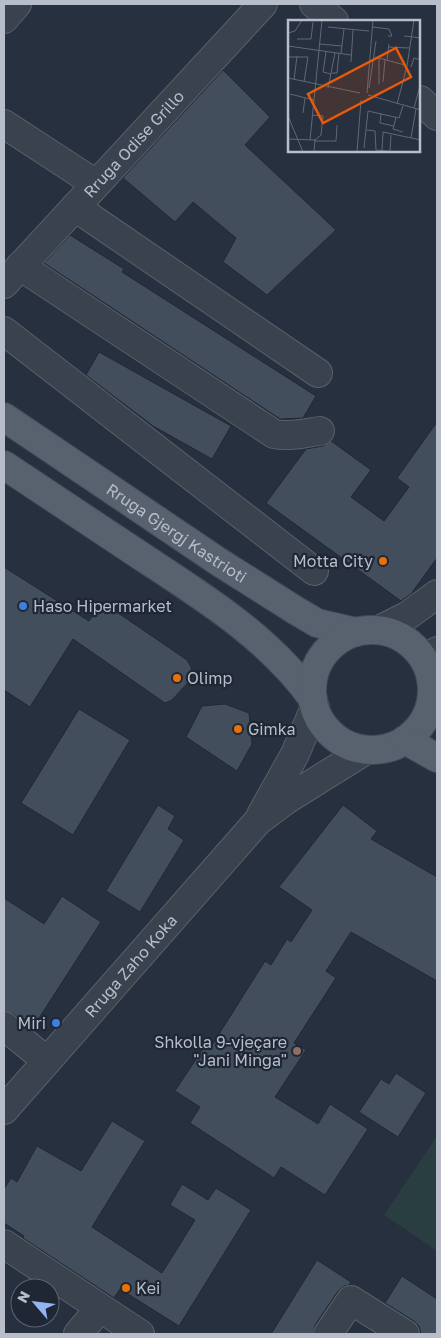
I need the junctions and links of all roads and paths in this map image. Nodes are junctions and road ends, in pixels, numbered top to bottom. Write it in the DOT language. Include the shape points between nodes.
graph roads {
  1 [pos="17,4"];
  2 [pos="263,4"];
  3 [pos="314,4"];
  4 [pos="4,20"];
  5 [pos="333,20"];
  6 [pos="421,101"];
  7 [pos="437,116"];
  8 [pos="4,124"];
  9 [pos="96,184"];
  10 [pos="74,207"];
  11 [pos="12,275"];
  12 [pos="4,331"];
  13 [pos="318,373"];
  14 [pos="4,418"];
  15 [pos="320,431"];
  16 [pos="4,465"];
  17 [pos="314,572"];
  18 [pos="437,594"];
  19 [pos="368,631"];
  20 [pos="434,680"];
  21 [pos="314,703"];
  22 [pos="405,740"];
  23 [pos="366,750"];
  24 [pos="437,758"];
  25 [pos="258,821"];
  26 [pos="4,1026"];
  27 [pos="47,1061"];
  28 [pos="4,1110"];
  29 [pos="4,1244"];
  30 [pos="100,1308"];
  31 [pos="78,1334"];
  32 [pos="140,1334"];
  33 [pos="328,1334"];
  34 [pos="404,1334"];
  1 -- 4 [label="street"];
  2 -- 9 [label="street, Rruga Odise Grillo"];
  3 -- 5 [label="street"];
  6 -- 7 [label="street"];
  8 -- 9 [label="street"];
  9 -- 10 [label="street, Rruga Odise Grillo"];
  10 -- 11 [label="street, Rruga Odise Grillo"];
  10 -- 13 [label="street"];
  11 -- 15 [label="street" via="274,434 298,435"];
  12 -- 17 [label="street"];
  14 -- 19 [label="main road, Rruga Gjergj Kastrioti" via="295,610 317,622"];
  16 -- 21 [label="main road" via="236,620 289,668"];
  18 -- 19 [label="street" via="407,616"];
  19 -- 20 [label="main road" via="396,635 411,644 426,662"];
  19 -- 21 [label="main road" via="334,644 319,663 312,687"];
  20 -- 22 [label="main road" via="426,717"];
  21 -- 23 [label="main road" via="325,728 354,748"];
  21 -- 25 [label="street" via="295,754"];
  22 -- 23 [label="main road" via="379,750"];
  22 -- 24 [label="main road"];
  23 -- 25 [label="street"];
  25 -- 27 [label="street, Rruga Zaho Koka"];
  26 -- 27 [label="street"];
  27 -- 28 [label="street, Rruga Zaho Koka"];
  29 -- 30 [label="street"];
  30 -- 31 [label="street"];
  30 -- 32 [label="street"];
  33 -- 34 [label="street" via="351,1300"];
}
